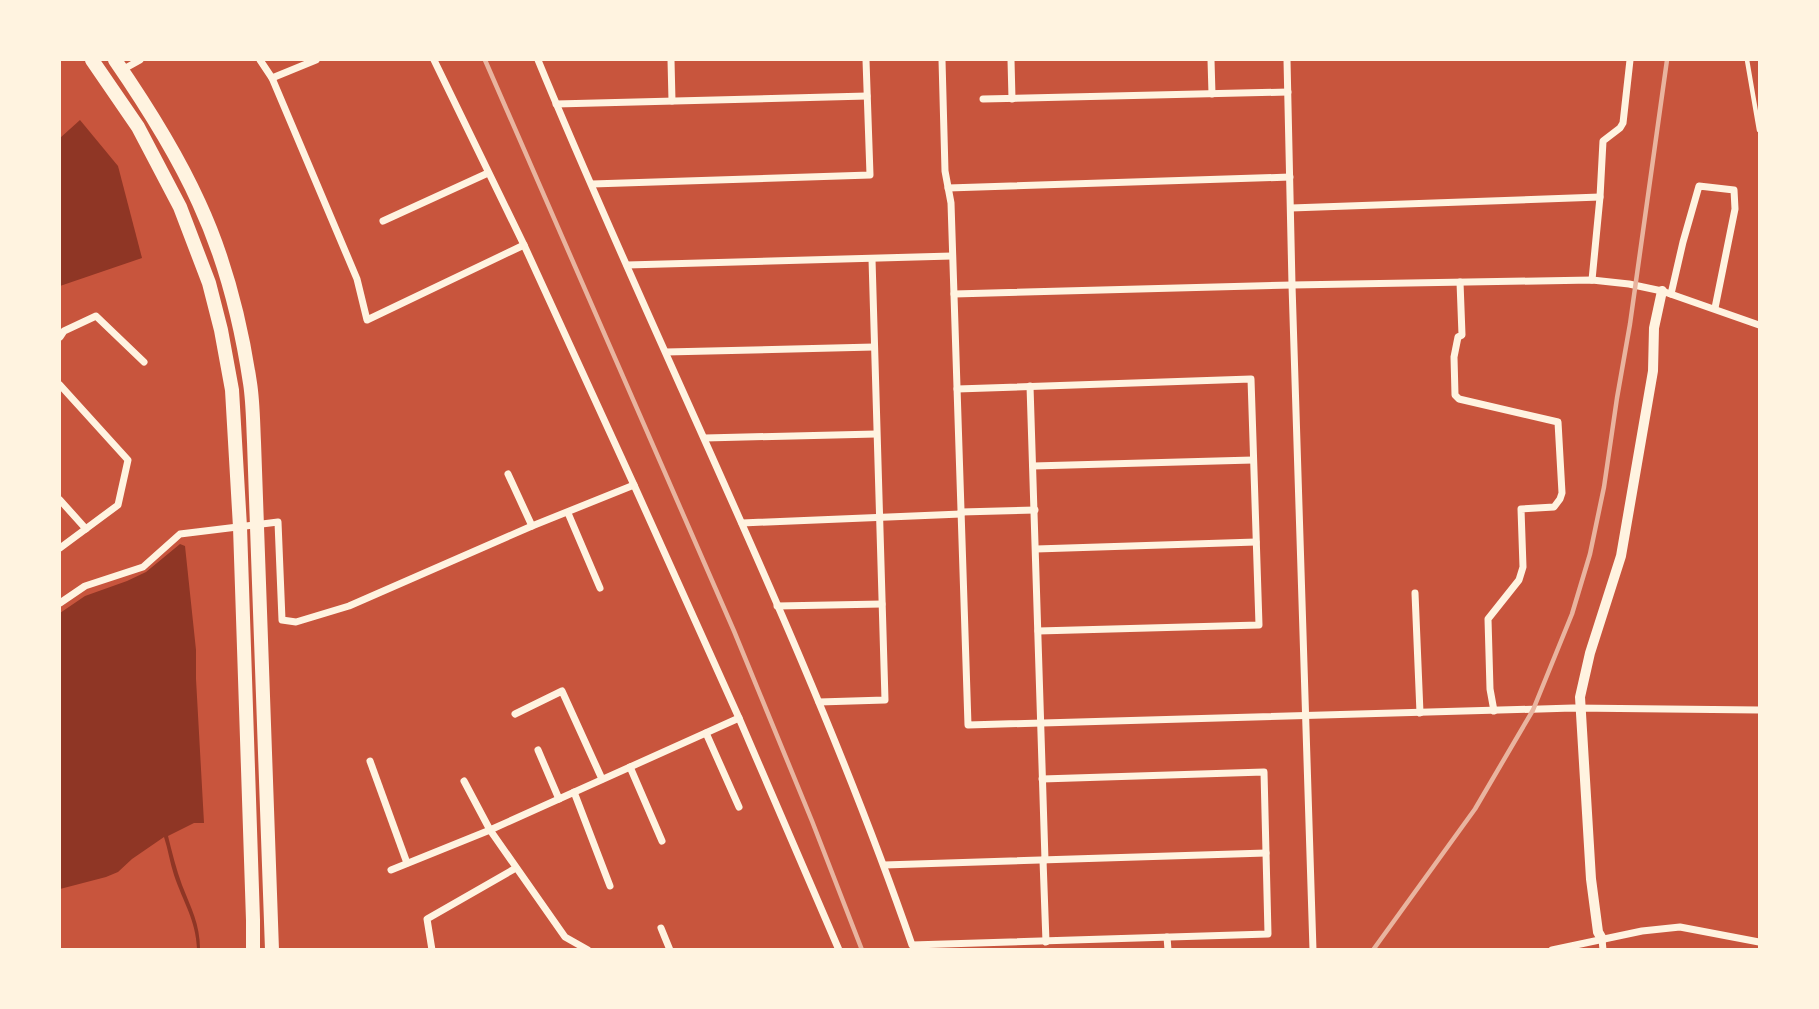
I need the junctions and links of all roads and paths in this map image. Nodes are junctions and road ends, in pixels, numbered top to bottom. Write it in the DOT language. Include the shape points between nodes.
graph roads {
  1 [pos="92,60"];
  2 [pos="140,60"];
  3 [pos="260,60"];
  4 [pos="313,60"];
  5 [pos="434,60"];
  6 [pos="538,60"];
  7 [pos="671,60"];
  8 [pos="866,60"];
  9 [pos="942,60"];
  10 [pos="1011,60"];
  11 [pos="1211,60"];
  12 [pos="1287,60"];
  13 [pos="1630,60"];
  14 [pos="1746,60"];
  15 [pos="119,65"];
  16 [pos="272,78"];
  17 [pos="1288,92"];
  18 [pos="1212,94"];
  19 [pos="867,96"];
  20 [pos="983,99"];
  21 [pos="1012,99"];
  22 [pos="672,101"];
  23 [pos="556,104"];
  24 [pos="1759,130"];
  25 [pos="488,173"];
  26 [pos="1290,177"];
  27 [pos="592,184"];
  28 [pos="948,188"];
  29 [pos="1600,197"];
  30 [pos="1291,208"];
  31 [pos="383,221"];
  32 [pos="524,245"];
  33 [pos="952,256"];
  34 [pos="872,259"];
  35 [pos="627,265"];
  36 [pos="1592,280"];
  37 [pos="1460,282"];
  38 [pos="1292,285"];
  39 [pos="1667,293"];
  40 [pos="954,294"];
  41 [pos="1715,308"];
  42 [pos="1759,325"];
  43 [pos="60,337"];
  44 [pos="874,347"];
  45 [pos="666,352"];
  46 [pos="144,362"];
  47 [pos="60,385"];
  48 [pos="1030,386"];
  49 [pos="957,388"];
  50 [pos="876,434"];
  51 [pos="705,438"];
  52 [pos="1253,460"];
  53 [pos="1033,466"];
  54 [pos="508,474"];
  55 [pos="634,485"];
  56 [pos="60,500"];
  57 [pos="1035,510"];
  58 [pos="568,513"];
  59 [pos="961,513"];
  60 [pos="880,518"];
  61 [pos="741,523"];
  62 [pos="257,524"];
  63 [pos="532,526"];
  64 [pos="240,527"];
  65 [pos="86,529"];
  66 [pos="1256,542"];
  67 [pos="60,548"];
  68 [pos="1036,549"];
  69 [pos="600,589"];
  70 [pos="1415,593"];
  71 [pos="60,603"];
  72 [pos="882,604"];
  73 [pos="777,606"];
  74 [pos="1038,631"];
  75 [pos="819,702"];
  76 [pos="1582,709"];
  77 [pos="1759,710"];
  78 [pos="1494,711"];
  79 [pos="1420,713"];
  80 [pos="516,714"];
  81 [pos="1307,716"];
  82 [pos="739,718"];
  83 [pos="1040,724"];
  84 [pos="706,733"];
  85 [pos="538,750"];
  86 [pos="370,761"];
  87 [pos="629,767"];
  88 [pos="602,779"];
  89 [pos="1042,779"];
  90 [pos="464,781"];
  91 [pos="574,792"];
  92 [pos="559,799"];
  93 [pos="739,807"];
  94 [pos="490,830"];
  95 [pos="662,841"];
  96 [pos="1266,853"];
  97 [pos="1044,860"];
  98 [pos="407,863"];
  99 [pos="884,865"];
  100 [pos="516,868"];
  101 [pos="391,870"];
  102 [pos="610,886"];
  103 [pos="661,928"];
  104 [pos="1167,937"];
  105 [pos="1046,942"];
  106 [pos="1759,942"];
  107 [pos="1603,944"];
  108 [pos="1022,946"];
  109 [pos="253,950"];
  110 [pos="272,950"];
  111 [pos="432,950"];
  112 [pos="588,950"];
  113 [pos="670,950"];
  114 [pos="839,950"];
  115 [pos="1168,950"];
  116 [pos="1313,950"];
  117 [pos="1552,950"];
  1 -- 64 [label="main road" via="166,178 209,283 232,390"];
  2 -- 15 [label="street"];
  3 -- 16 [label="street"];
  4 -- 16 [label="street"];
  5 -- 25 [label="street"];
  6 -- 23 [label="street"];
  7 -- 22 [label="street"];
  8 -- 19 [label="street"];
  9 -- 28 [label="street"];
  10 -- 21 [label="street"];
  11 -- 18 [label="street"];
  12 -- 17 [label="street"];
  13 -- 29 [label="street" via="1623,123 1603,141"];
  14 -- 24 [label="lane"];
  15 -- 62 [label="main road" via="185,174 224,272 250,384"];
  16 -- 32 [label="street" via="357,279 367,320"];
  17 -- 18 [label="street"];
  17 -- 26 [label="street"];
  18 -- 21 [label="street"];
  19 -- 22 [label="street"];
  19 -- 27 [label="street" via="870,175"];
  20 -- 21 [label="street"];
  22 -- 23 [label="street"];
  23 -- 27 [label="street"];
  25 -- 31 [label="street"];
  25 -- 32 [label="street"];
  26 -- 28 [label="street"];
  26 -- 30 [label="street"];
  27 -- 35 [label="street"];
  28 -- 33 [label="street"];
  29 -- 30 [label="street"];
  29 -- 36 [label="street"];
  30 -- 38 [label="street"];
  32 -- 55 [label="street"];
  33 -- 34 [label="street"];
  33 -- 40 [label="street"];
  34 -- 35 [label="street"];
  34 -- 44 [label="street"];
  35 -- 45 [label="street"];
  36 -- 37 [label="street"];
  36 -- 39 [label="street"];
  37 -- 38 [label="street"];
  37 -- 78 [label="street" via="1462,335 1454,357 1455,395 1558,422 1560,499 1554,507 1521,509 1521,576 1488,619"];
  38 -- 40 [label="street"];
  38 -- 81 [label="street"];
  39 -- 41 [label="street"];
  39 -- 41 [label="street" via="1699,186 1734,190 1735,209"];
  39 -- 76 [label="street" via="1654,328 1653,371 1621,556 1590,653 1580,697"];
  40 -- 49 [label="street"];
  41 -- 42 [label="street"];
  43 -- 46 [label="street" via="96,316"];
  44 -- 45 [label="street"];
  44 -- 50 [label="street"];
  45 -- 51 [label="street"];
  47 -- 65 [label="street" via="128,460 118,505"];
  48 -- 49 [label="street"];
  48 -- 52 [label="street" via="1251,379"];
  48 -- 53 [label="street"];
  49 -- 59 [label="street"];
  50 -- 51 [label="street"];
  50 -- 60 [label="street"];
  51 -- 61 [label="street"];
  52 -- 53 [label="street"];
  52 -- 66 [label="street"];
  53 -- 57 [label="street"];
  54 -- 63 [label="street"];
  55 -- 58 [label="street"];
  55 -- 82 [label="street"];
  56 -- 65 [label="street"];
  57 -- 59 [label="street"];
  57 -- 68 [label="street"];
  58 -- 63 [label="street"];
  58 -- 69 [label="street"];
  59 -- 60 [label="street"];
  59 -- 83 [label="street" via="968,725"];
  60 -- 61 [label="street"];
  60 -- 72 [label="street"];
  61 -- 73 [label="street"];
  62 -- 63 [label="street" via="278,522 282,620 296,622 349,606"];
  62 -- 64 [label="street"];
  62 -- 110 [label="main road"];
  64 -- 71 [label="street" via="180,534 143,567 85,586"];
  64 -- 109 [label="main road"];
  65 -- 67 [label="street"];
  66 -- 68 [label="street"];
  66 -- 74 [label="street" via="1259,625"];
  68 -- 74 [label="street"];
  70 -- 79 [label="street"];
  72 -- 73 [label="street"];
  72 -- 75 [label="street" via="885,700"];
  73 -- 75 [label="street"];
  74 -- 83 [label="street"];
  75 -- 99 [label="street"];
  76 -- 77 [label="street"];
  76 -- 78 [label="street"];
  76 -- 107 [label="street" via="1591,879"];
  78 -- 79 [label="street"];
  79 -- 81 [label="street"];
  80 -- 88 [label="street" via="562,691"];
  81 -- 83 [label="street"];
  81 -- 116 [label="street"];
  82 -- 84 [label="street"];
  82 -- 114 [label="street"];
  83 -- 89 [label="street"];
  84 -- 87 [label="street"];
  84 -- 93 [label="street"];
  85 -- 92 [label="street"];
  86 -- 98 [label="street"];
  87 -- 88 [label="street"];
  87 -- 95 [label="street"];
  88 -- 91 [label="street"];
  89 -- 96 [label="street" via="1264,772"];
  89 -- 97 [label="street"];
  90 -- 94 [label="street"];
  91 -- 92 [label="street"];
  91 -- 102 [label="street"];
  92 -- 94 [label="street"];
  94 -- 98 [label="street"];
  94 -- 100 [label="street"];
  96 -- 97 [label="street"];
  96 -- 104 [label="street" via="1268,934"];
  97 -- 99 [label="street"];
  97 -- 105 [label="street"];
  98 -- 101 [label="street"];
  99 -- 108 [label="street" via="912,945"];
  100 -- 111 [label="street" via="427,919"];
  100 -- 112 [label="street" via="565,937"];
  103 -- 113 [label="street"];
  104 -- 105 [label="street"];
  104 -- 115 [label="street"];
  105 -- 108 [label="street"];
  106 -- 107 [label="street" via="1680,927"];
  107 -- 117 [label="street"];
}
